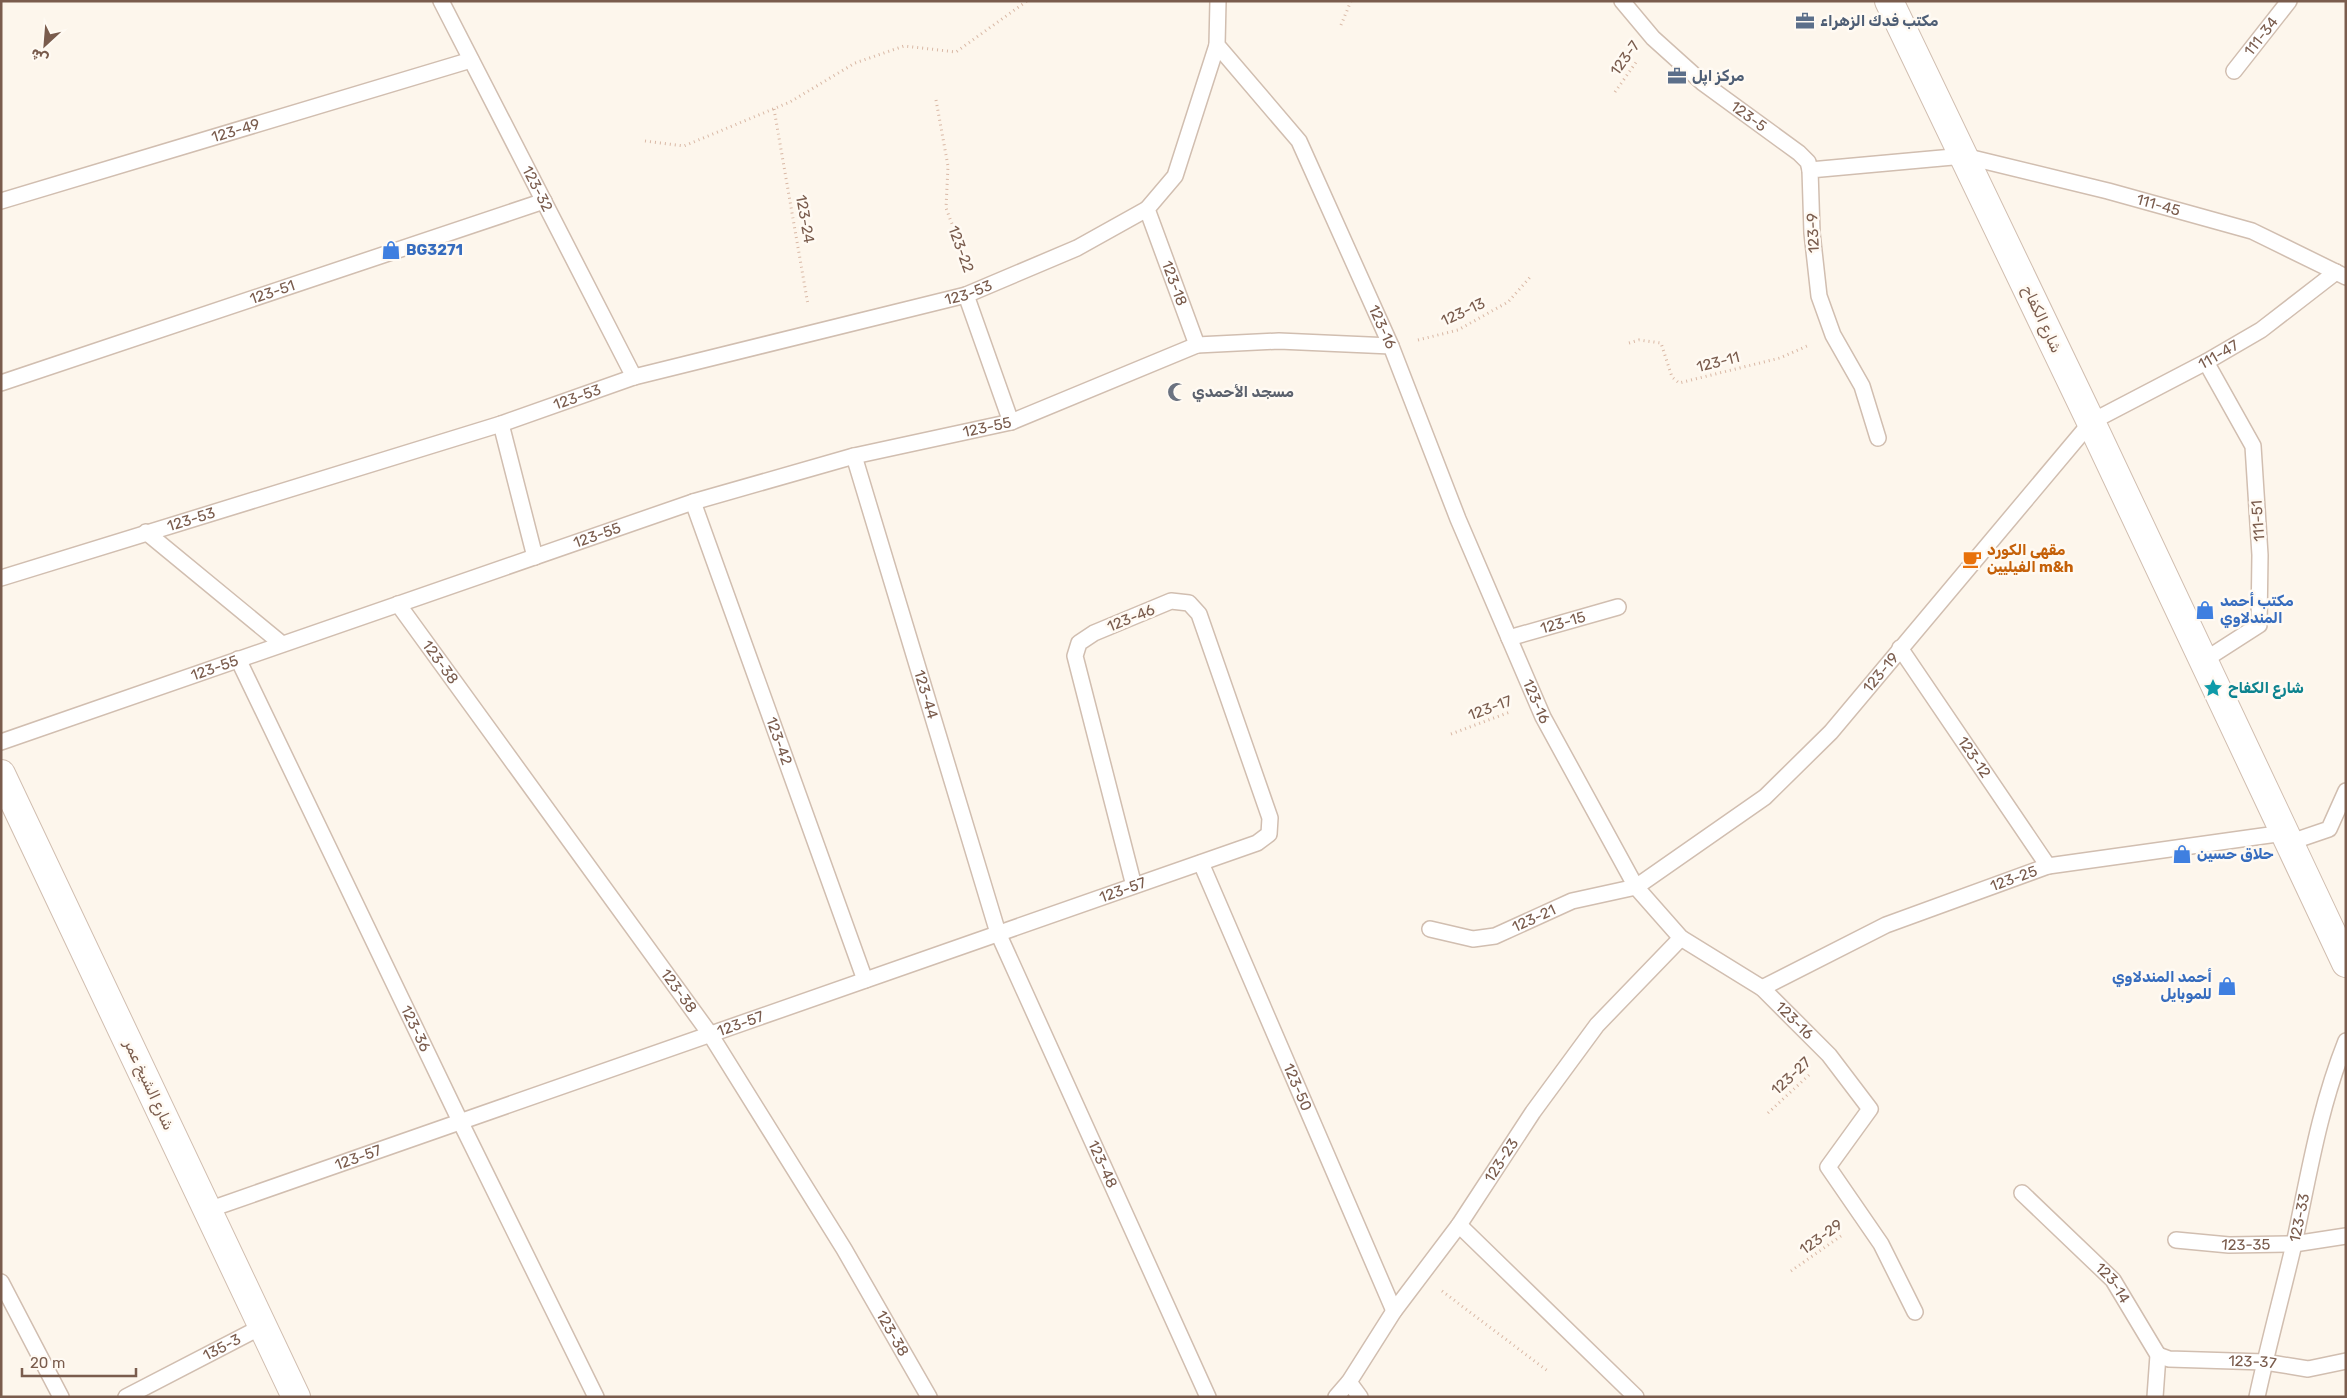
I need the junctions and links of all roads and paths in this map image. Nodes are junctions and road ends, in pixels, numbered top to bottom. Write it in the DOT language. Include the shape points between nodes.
graph roads {
  1 [pos="441,1"];
  2 [pos="1027,1"];
  3 [pos="1218,1"];
  4 [pos="1351,1"];
  5 [pos="1622,1"];
  6 [pos="1889,1"];
  7 [pos="2289,1"];
  8 [pos="1342,25"];
  9 [pos="1653,38"];
  10 [pos="1217,45"];
  11 [pos="471,60"];
  12 [pos="2234,71"];
  13 [pos="1615,92"];
  14 [pos="936,100"];
  15 [pos="774,109"];
  16 [pos="646,141"];
  17 [pos="1964,156"];
  18 [pos="1810,170"];
  19 [pos="1,201"];
  20 [pos="544,201"];
  21 [pos="1147,210"];
  22 [pos="2341,274"];
  23 [pos="1532,275"];
  24 [pos="966,295"];
  25 [pos="813,333"];
  26 [pos="1833,335"];
  27 [pos="1629,342"];
  28 [pos="1197,345"];
  29 [pos="1391,346"];
  30 [pos="2206,362"];
  31 [pos="634,376"];
  32 [pos="1,384"];
  33 [pos="1011,422"];
  34 [pos="2091,422"];
  35 [pos="501,424"];
  36 [pos="1878,438"];
  37 [pos="854,456"];
  38 [pos="693,502"];
  39 [pos="146,532"];
  40 [pos="536,557"];
  41 [pos="1,578"];
  42 [pos="398,604"];
  43 [pos="1618,607"];
  44 [pos="1509,638"];
  45 [pos="282,644"];
  46 [pos="1900,648"];
  47 [pos="238,659"];
  48 [pos="2203,661"];
  49 [pos="1537,702"];
  50 [pos="1451,734"];
  51 [pos="1,742"];
  52 [pos="1,774"];
  53 [pos="2346,791"];
  54 [pos="2346,828"];
  55 [pos="2329,829"];
  56 [pos="1269,834"];
  57 [pos="2286,838"];
  58 [pos="1201,863"];
  59 [pos="2048,866"];
  60 [pos="1134,886"];
  61 [pos="1636,887"];
  62 [pos="1430,929"];
  63 [pos="998,933"];
  64 [pos="1681,938"];
  65 [pos="2346,963"];
  66 [pos="865,980"];
  67 [pos="1762,988"];
  68 [pos="710,1034"];
  69 [pos="2346,1041"];
  70 [pos="1829,1055"];
  71 [pos="1768,1113"];
  72 [pos="460,1121"];
  73 [pos="2022,1193"];
  74 [pos="208,1210"];
  75 [pos="1864,1219"];
  76 [pos="1458,1226"];
  77 [pos="2346,1236"];
  78 [pos="2176,1240"];
  79 [pos="2294,1244"];
  80 [pos="1791,1271"];
  81 [pos="1421,1275"];
  82 [pos="1,1282"];
  83 [pos="1394,1312"];
  84 [pos="1915,1312"];
  85 [pos="263,1326"];
  86 [pos="2158,1355"];
  87 [pos="2346,1361"];
  88 [pos="2264,1362"];
  89 [pos="1549,1372"];
  90 [pos="1349,1382"];
  91 [pos="60,1397"];
  92 [pos="126,1397"];
  93 [pos="296,1397"];
  94 [pos="596,1397"];
  95 [pos="929,1397"];
  96 [pos="1208,1397"];
  97 [pos="1336,1397"];
  98 [pos="1360,1397"];
  99 [pos="1636,1397"];
  100 [pos="2155,1397"];
  101 [pos="2257,1397"];
  1 -- 11 [label="lane, 123-32"];
  2 -- 15 [label="path" via="956,52 904,46 855,63"];
  3 -- 10 [label="lane"];
  4 -- 8 [label="path"];
  5 -- 9 [label="lane, 123-5"];
  6 -- 17 [label="street, شارع الكفاح"];
  7 -- 12 [label="lane, 111-34"];
  9 -- 13 [label="path, 123-7"];
  9 -- 18 [label="lane, 123-5" via="1703,83 1800,153"];
  10 -- 21 [label="lane" via="1175,176"];
  10 -- 29 [label="lane, 123-16" via="1299,141"];
  11 -- 19 [label="lane, 123-49"];
  11 -- 20 [label="lane, 123-32"];
  14 -- 24 [label="path, 123-22" via="948,166 946,208 972,277"];
  15 -- 16 [label="path" via="684,146"];
  15 -- 25 [label="path, 123-24"];
  17 -- 18 [label="lane"];
  17 -- 22 [label="lane, 111-45" via="2252,231"];
  17 -- 34 [label="street, شارع الكفاح"];
  18 -- 26 [label="lane, 123-9" via="1819,296"];
  20 -- 31 [label="lane, 123-32"];
  20 -- 32 [label="lane, 123-51"];
  21 -- 24 [label="lane, 123-53" via="1078,248"];
  21 -- 28 [label="lane, 123-18"];
  22 -- 30 [label="lane, 111-47" via="2261,330"];
  23 -- 29 [label="path, 123-13" via="1508,302 1458,330"];
  24 -- 25 [label="lane, 123-53"];
  24 -- 33 [label="lane, 123-22"];
  25 -- 31 [label="lane, 123-53"];
  26 -- 27 [label="path, 123-11" via="1780,358 1680,383 1672,377 1661,343"];
  26 -- 36 [label="lane, 123-9" via="1862,386"];
  28 -- 29 [label="lane" via="1279,341"];
  28 -- 33 [label="lane, 123-55"];
  29 -- 44 [label="lane, 123-16" via="1458,519"];
  30 -- 34 [label="lane, 111-47"];
  30 -- 48 [label="lane, 111-51" via="2253,446 2260,554 2260,625"];
  31 -- 35 [label="lane, 123-53"];
  33 -- 37 [label="lane, 123-55"];
  34 -- 46 [label="lane, 123-19"];
  34 -- 48 [label="street, شارع الكفاح"];
  35 -- 39 [label="lane, 123-53"];
  35 -- 40 [label="lane"];
  37 -- 38 [label="lane, 123-55"];
  37 -- 63 [label="lane, 123-44"];
  38 -- 40 [label="lane, 123-55"];
  38 -- 66 [label="lane, 123-42"];
  39 -- 41 [label="lane, 123-53"];
  39 -- 45 [label="lane"];
  40 -- 42 [label="lane, 123-55"];
  42 -- 45 [label="lane, 123-55"];
  42 -- 68 [label="lane, 123-38"];
  43 -- 44 [label="lane, 123-15"];
  44 -- 49 [label="lane, 123-16"];
  45 -- 47 [label="lane, 123-55"];
  46 -- 59 [label="lane, 123-12"];
  46 -- 61 [label="lane, 123-19" via="1831,732 1765,797"];
  47 -- 51 [label="lane, 123-55"];
  47 -- 72 [label="lane, 123-36"];
  48 -- 57 [label="street, شارع الكفاح"];
  49 -- 50 [label="path, 123-17"];
  49 -- 61 [label="lane, 123-16"];
  52 -- 74 [label="street, شارع الشيخ عمر"];
  53 -- 55 [label="lane"];
  54 -- 55 [label="lane"];
  55 -- 57 [label="lane"];
  56 -- 58 [label="lane, 123-57" via="1257,843"];
  56 -- 60 [label="lane, 123-46" via="1270,818 1199,614 1189,603 1171,601 1094,632 1080,643 1075,656"];
  57 -- 59 [label="lane, 123-25"];
  57 -- 65 [label="street, شارع الكفاح"];
  58 -- 60 [label="lane, 123-57"];
  58 -- 83 [label="lane, 123-50"];
  59 -- 67 [label="lane, 123-25" via="1886,925"];
  60 -- 63 [label="lane, 123-57"];
  61 -- 62 [label="lane, 123-21" via="1572,901 1495,936 1473,939"];
  61 -- 64 [label="lane, 123-16"];
  63 -- 66 [label="lane, 123-57"];
  63 -- 96 [label="lane, 123-48"];
  64 -- 67 [label="lane, 123-16"];
  64 -- 76 [label="lane, 123-23" via="1597,1025 1532,1112"];
  66 -- 68 [label="lane, 123-57"];
  67 -- 70 [label="lane, 123-16"];
  68 -- 72 [label="lane, 123-57"];
  68 -- 95 [label="lane, 123-38" via="844,1249"];
  69 -- 79 [label="lane, 123-33" via="2330,1080 2313,1145"];
  70 -- 71 [label="path, 123-27"];
  70 -- 75 [label="lane, 123-16" via="1870,1109 1828,1167"];
  72 -- 74 [label="lane, 123-57"];
  72 -- 94 [label="lane, 123-36"];
  73 -- 86 [label="lane, 123-14" via="2113,1280"];
  74 -- 85 [label="street, شارع الشيخ عمر"];
  75 -- 80 [label="path, 123-29"];
  75 -- 84 [label="lane, 123-16" via="1881,1244"];
  76 -- 81 [label="lane, 123-23"];
  76 -- 99 [label="lane"];
  77 -- 79 [label="lane, 123-35"];
  78 -- 79 [label="lane, 123-35" via="2229,1245"];
  79 -- 88 [label="lane, 123-33"];
  81 -- 83 [label="lane, 123-23"];
  81 -- 89 [label="path"];
  82 -- 91 [label="lane"];
  83 -- 90 [label="lane, 123-23"];
  85 -- 92 [label="lane, 135-3"];
  85 -- 93 [label="street, شارع الشيخ عمر"];
  86 -- 88 [label="lane, 123-37" via="2169,1359"];
  86 -- 100 [label="lane"];
  87 -- 88 [label="lane, 123-37" via="2308,1370"];
  88 -- 101 [label="lane, 123-33"];
  90 -- 97 [label="lane, 123-23"];
  90 -- 98 [label="lane"];
}
